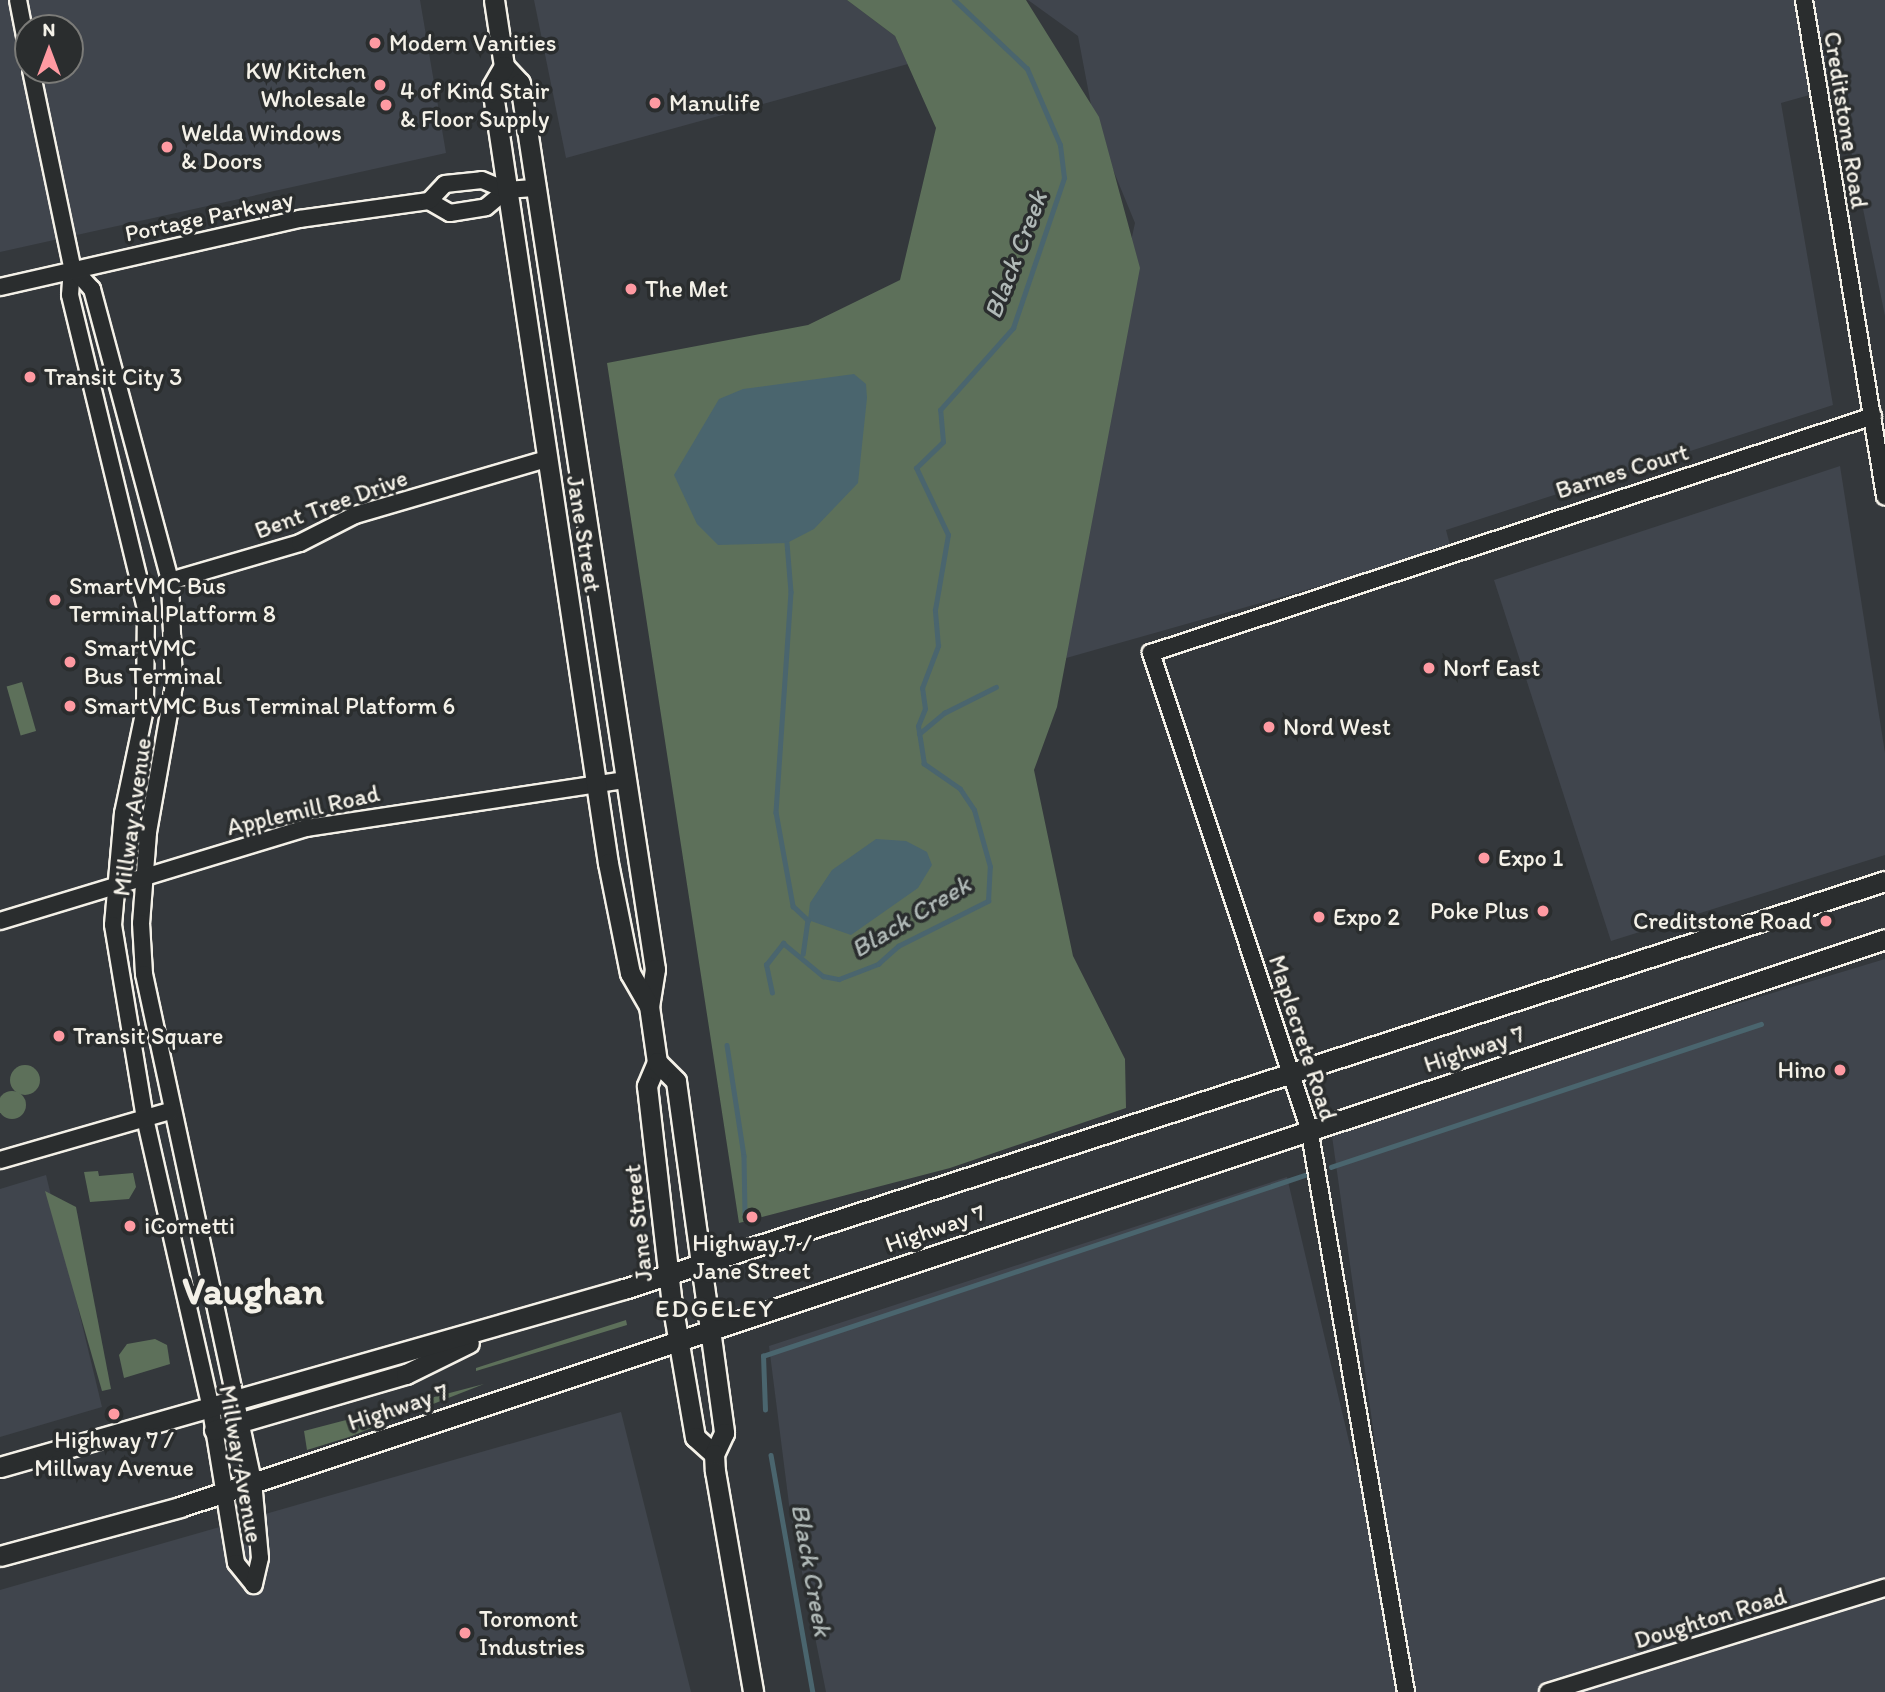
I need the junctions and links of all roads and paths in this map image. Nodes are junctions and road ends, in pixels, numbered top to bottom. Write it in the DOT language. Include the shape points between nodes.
graph roads {
  1 [pos="494,0"];
  2 [pos="1804,0"];
  3 [pos="504,66"];
  4 [pos="34,84"];
  5 [pos="534,188"];
  6 [pos="506,190"];
  7 [pos="429,201"];
  8 [pos="72,268"];
  9 [pos="0,287"];
  10 [pos="1873,416"];
  11 [pos="547,459"];
  12 [pos="1885,496"];
  13 [pos="1385,574"];
  14 [pos="170,581"];
  15 [pos="624,780"];
  16 [pos="598,783"];
  17 [pos="144,875"];
  18 [pos="1885,881"];
  19 [pos="119,882"];
  20 [pos="0,921"];
  21 [pos="1885,939"];
  22 [pos="649,1006"];
  23 [pos="657,1062"];
  24 [pos="1295,1074"];
  25 [pos="170,1111"];
  26 [pos="145,1118"];
  27 [pos="1309,1128"];
  28 [pos="0,1160"];
  29 [pos="697,1264"];
  30 [pos="668,1273"];
  31 [pos="508,1324"];
  32 [pos="706,1330"];
  33 [pos="678,1338"];
  34 [pos="236,1397"];
  35 [pos="210,1404"];
  36 [pos="241,1422"];
  37 [pos="214,1430"];
  38 [pos="714,1454"];
  39 [pos="0,1467"];
  40 [pos="253,1481"];
  41 [pos="223,1488"];
  42 [pos="0,1556"];
  43 [pos="1885,1588"];
  44 [pos="753,1692"];
  45 [pos="1406,1692"];
  46 [pos="1548,1692"];
  1 -- 3 [label="main road, Jane Street"];
  2 -- 10 [label="street, Creditstone Road"];
  3 -- 5 [label="main road, Jane Street" via="520,83"];
  3 -- 6 [label="main road, Jane Street" via="492,87"];
  4 -- 8 [label="street, Millway Avenue"];
  5 -- 6 [label="street, Portage Parkway"];
  5 -- 15 [label="main road, Jane Street"];
  6 -- 7 [label="street, Portage Parkway" via="482,180 445,184"];
  6 -- 7 [label="street, Portage Parkway" via="486,207 450,213"];
  6 -- 11 [label="main road, Jane Street"];
  7 -- 8 [label="street, Portage Parkway" via="299,219"];
  8 -- 9 [label="street, Portage Parkway"];
  8 -- 14 [label="street, Millway Avenue" via="92,289"];
  8 -- 19 [label="street, Millway Avenue" via="70,295 146,608 145,709 123,813"];
  10 -- 12 [label="street, Creditstone Road"];
  10 -- 13 [label="street, Barnes Court"];
  11 -- 14 [label="street, Bent Tree Drive" via="355,515 300,543"];
  11 -- 16 [label="main road, Jane Street"];
  13 -- 24 [label="street, Maplecrete Road" via="1151,653"];
  14 -- 17 [label="street, Millway Avenue" via="174,685"];
  15 -- 16 [label="street, Applemill Road"];
  15 -- 22 [label="main road, Jane Street" via="655,969"];
  16 -- 17 [label="street, Applemill Road" via="307,828"];
  16 -- 22 [label="main road, Jane Street" via="630,973"];
  17 -- 19 [label="street, Applemill Road"];
  17 -- 25 [label="street, Millway Avenue" via="144,974"];
  18 -- 24 [label="main road, Highway 7"];
  19 -- 20 [label="street, Applemill Road"];
  19 -- 26 [label="street, Millway Avenue" via="113,925"];
  21 -- 27 [label="main road, Highway 7"];
  22 -- 23 [label="main road, Jane Street"];
  23 -- 29 [label="main road, Jane Street" via="676,1081"];
  23 -- 30 [label="main road, Jane Street" via="647,1086"];
  24 -- 27 [label="street, Maplecrete Road"];
  24 -- 29 [label="main road, Highway 7"];
  25 -- 26 [label="street"];
  25 -- 34 [label="street, Millway Avenue"];
  26 -- 28 [label="street"];
  26 -- 35 [label="street, Millway Avenue"];
  27 -- 32 [label="main road, Highway 7"];
  27 -- 45 [label="street, Maplecrete Road"];
  29 -- 30 [label="main road, Highway 7"];
  29 -- 32 [label="main road, Jane Street"];
  30 -- 31 [label="main road, Highway 7"];
  30 -- 33 [label="main road, Jane Street"];
  31 -- 34 [label="main road, Highway 7"];
  31 -- 36 [label="main road" via="406,1374"];
  32 -- 33 [label="main road, Highway 7"];
  32 -- 38 [label="main road, Jane Street" via="724,1433"];
  33 -- 38 [label="main road, Jane Street" via="695,1437"];
  33 -- 40 [label="main road, Highway 7"];
  34 -- 35 [label="main road, Highway 7"];
  34 -- 36 [label="street, Millway Avenue"];
  35 -- 37 [label="street, Millway Avenue"];
  35 -- 39 [label="main road, Highway 7"];
  36 -- 37 [label="main road"];
  36 -- 40 [label="street, Millway Avenue"];
  37 -- 41 [label="street, Millway Avenue"];
  38 -- 44 [label="main road, Jane Street"];
  40 -- 41 [label="main road, Highway 7"];
  40 -- 41 [label="street, Millway Avenue" via="260,1559 254,1585 236,1563"];
  41 -- 42 [label="main road, Highway 7" via="180,1507"];
  43 -- 46 [label="street, Doughton Road"];
}
